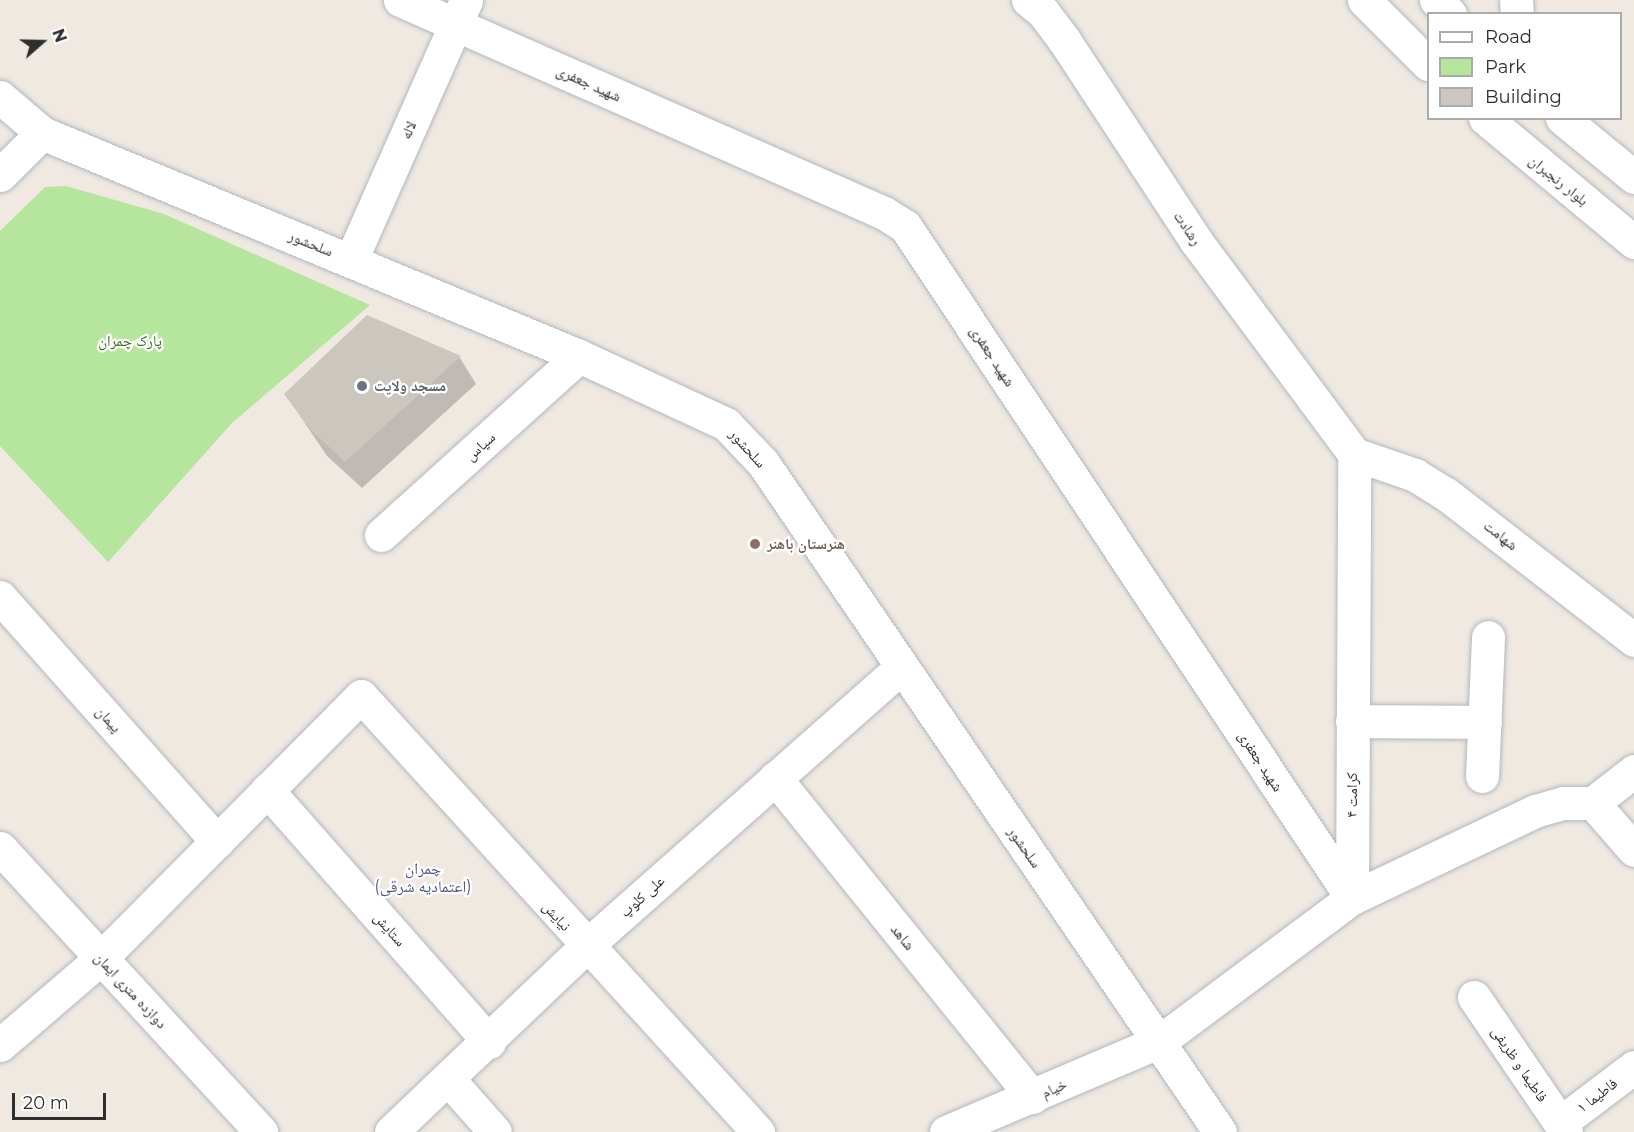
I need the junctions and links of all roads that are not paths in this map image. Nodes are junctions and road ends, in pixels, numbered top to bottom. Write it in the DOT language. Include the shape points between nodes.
graph roads {
  1 [pos="400,0"];
  2 [pos="1028,0"];
  3 [pos="1364,0"];
  4 [pos="1436,0"];
  5 [pos="460,12"];
  6 [pos="1448,12"];
  7 [pos="1427,63"];
  8 [pos="0,97"];
  9 [pos="1489,120"];
  10 [pos="1564,120"];
  11 [pos="42,133"];
  12 [pos="0,175"];
  13 [pos="1634,177"];
  14 [pos="1634,242"];
  15 [pos="351,260"];
  16 [pos="579,356"];
  17 [pos="1354,454"];
  18 [pos="381,535"];
  19 [pos="0,597"];
  20 [pos="1488,637"];
  21 [pos="1634,640"];
  22 [pos="900,668"];
  23 [pos="1352,721"];
  24 [pos="1485,722"];
  25 [pos="1634,771"];
  26 [pos="1482,776"];
  27 [pos="775,778"];
  28 [pos="267,790"];
  29 [pos="1593,803"];
  30 [pos="217,841"];
  31 [pos="0,848"];
  32 [pos="1634,850"];
  33 [pos="1352,898"];
  34 [pos="585,947"];
  35 [pos="101,958"];
  36 [pos="1474,997"];
  37 [pos="1160,1041"];
  38 [pos="489,1042"];
  39 [pos="0,1045"];
  40 [pos="1634,1067"];
  41 [pos="449,1080"];
  42 [pos="1032,1097"];
  43 [pos="1563,1127"];
  44 [pos="261,1132"];
  45 [pos="391,1132"];
  46 [pos="495,1132"];
  47 [pos="758,1132"];
  48 [pos="946,1132"];
  49 [pos="1220,1132"];
  1 -- 5 [label="street, شهید جعفری"];
  2 -- 17 [label="street, رشادت" via="1043,12 1064,40 1196,241"];
  3 -- 7 [label="street"];
  4 -- 6 [label="street"];
  5 -- 15 [label="street, لاله"];
  5 -- 33 [label="street, شهید جعفری" via="905,226"];
  8 -- 11 [label="street, سلحشور"];
  9 -- 14 [label="street, بلوار رنجبران"];
  10 -- 13 [label="street"];
  11 -- 12 [label="street"];
  11 -- 15 [label="street, سلحشور"];
  15 -- 16 [label="street, سلحشور"];
  16 -- 18 [label="street, سپاس"];
  16 -- 22 [label="street, سلحشور" via="676,398 726,424 746,442"];
  17 -- 21 [label="street, شهامت" via="1415,475 1446,495"];
  17 -- 23 [label="street, کرامت ۴"];
  19 -- 30 [label="street, پیمان"];
  20 -- 24 [label="street"];
  22 -- 27 [label="street, علی کلوپ"];
  22 -- 37 [label="street, سلحشور"];
  23 -- 24 [label="street"];
  23 -- 33 [label="street, کرامت ۴"];
  24 -- 26 [label="street"];
  25 -- 29 [label="street"];
  27 -- 34 [label="street, علی کلوپ"];
  27 -- 42 [label="street, شاهد"];
  28 -- 30 [label="street"];
  28 -- 34 [label="street, نیایش" via="361,696"];
  28 -- 38 [label="street, ستایش"];
  29 -- 32 [label="street"];
  29 -- 33 [label="street" via="1563,803 1535,811"];
  30 -- 35 [label="street"];
  31 -- 35 [label="street, دوازده متری ایمان"];
  33 -- 37 [label="street"];
  34 -- 38 [label="street, علی کلوپ"];
  34 -- 47 [label="street, نیایش"];
  35 -- 39 [label="street"];
  35 -- 44 [label="street, دوازده متری ایمان"];
  36 -- 43 [label="street, فاطیما و ظریفی"];
  37 -- 42 [label="street, خیام"];
  37 -- 49 [label="street, سلحشور"];
  38 -- 41 [label="street, علی کلوپ"];
  40 -- 43 [label="street, فاطیما ۱"];
  41 -- 45 [label="street, علی کلوپ"];
  41 -- 46 [label="street"];
  42 -- 48 [label="street, خیام"];
}
